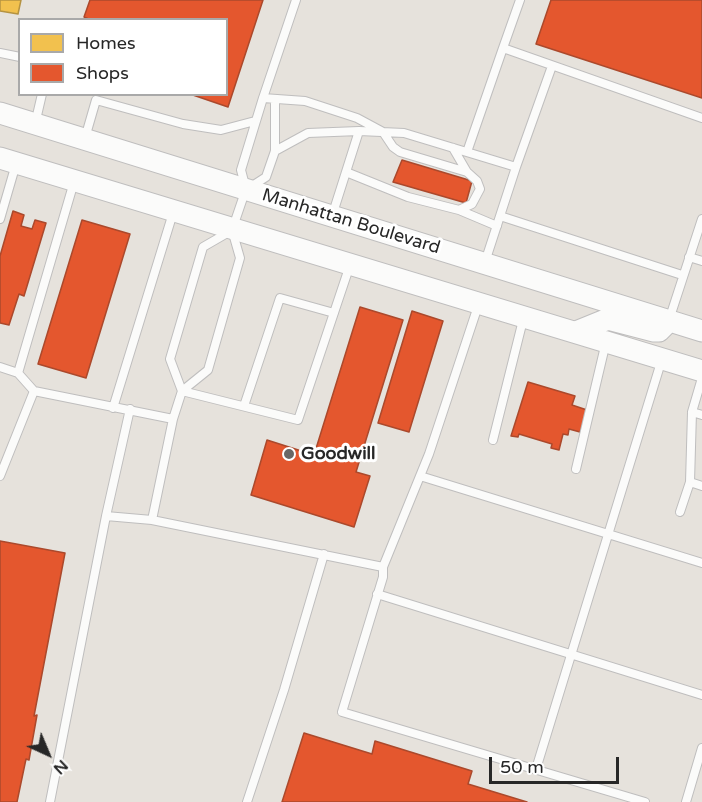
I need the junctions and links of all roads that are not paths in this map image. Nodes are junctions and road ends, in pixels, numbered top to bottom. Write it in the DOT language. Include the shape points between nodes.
graph roads {
  1 [pos="296,0"];
  2 [pos="520,0"];
  3 [pos="503,48"];
  4 [pos="0,53"];
  5 [pos="18,57"];
  6 [pos="552,66"];
  7 [pos="40,96"];
  8 [pos="262,98"];
  9 [pos="275,100"];
  10 [pos="702,118"];
  11 [pos="12,120"];
  12 [pos="255,121"];
  13 [pos="359,131"];
  14 [pos="383,132"];
  15 [pos="84,140"];
  16 [pos="453,148"];
  17 [pos="275,151"];
  18 [pos="467,152"];
  19 [pos="8,161"];
  20 [pos="516,168"];
  21 [pos="346,172"];
  22 [pos="467,172"];
  23 [pos="74,182"];
  24 [pos="246,189"];
  25 [pos="459,210"];
  26 [pos="173,213"];
  27 [pos="332,216"];
  28 [pos="500,216"];
  29 [pos="0,219"];
  30 [pos="702,219"];
  31 [pos="497,226"];
  32 [pos="232,230"];
  33 [pos="689,257"];
  34 [pos="702,261"];
  35 [pos="485,264"];
  36 [pos="350,265"];
  37 [pos="682,275"];
  38 [pos="479,303"];
  39 [pos="334,313"];
  40 [pos="525,316"];
  41 [pos="669,320"];
  42 [pos="702,331"];
  43 [pos="576,332"];
  44 [pos="606,341"];
  45 [pos="662,358"];
  46 [pos="0,367"];
  47 [pos="702,371"];
  48 [pos="18,373"];
  49 [pos="702,378"];
  50 [pos="34,391"];
  51 [pos="182,391"];
  52 [pos="244,406"];
  53 [pos="113,408"];
  54 [pos="130,409"];
  55 [pos="692,412"];
  56 [pos="702,415"];
  57 [pos="173,419"];
  58 [pos="493,440"];
  59 [pos="576,469"];
  60 [pos="0,476"];
  61 [pos="420,476"];
  62 [pos="690,482"];
  63 [pos="702,486"];
  64 [pos="680,512"];
  65 [pos="106,516"];
  66 [pos="152,520"];
  67 [pos="608,534"];
  68 [pos="324,554"];
  69 [pos="702,563"];
  70 [pos="383,567"];
  71 [pos="378,594"];
  72 [pos="571,654"];
  73 [pos="702,695"];
  74 [pos="702,748"];
  75 [pos="536,770"];
  76 [pos="50,802"];
  77 [pos="247,802"];
  78 [pos="645,802"];
  79 [pos="686,802"];
  1 -- 8 [label="lane"];
  2 -- 3 [label="lane"];
  3 -- 6 [label="lane"];
  3 -- 18 [label="lane"];
  4 -- 5 [label="lane"];
  6 -- 10 [label="lane"];
  6 -- 20 [label="lane"];
  7 -- 11 [label="lane"];
  8 -- 9 [label="lane"];
  8 -- 12 [label="lane"];
  9 -- 14 [label="lane" via="305,101 357,118"];
  9 -- 17 [label="lane"];
  11 -- 15 [label="street, Manhattan Boulevard"];
  12 -- 15 [label="lane" via="221,130 183,124 96,100"];
  12 -- 24 [label="lane" via="241,170"];
  13 -- 14 [label="lane"];
  13 -- 17 [label="lane" via="308,133"];
  13 -- 21 [label="lane"];
  14 -- 16 [label="lane" via="404,133"];
  14 -- 22 [label="lane" via="400,152"];
  15 -- 24 [label="street, Manhattan Boulevard"];
  16 -- 18 [label="lane"];
  16 -- 22 [label="lane"];
  17 -- 24 [label="lane" via="266,177"];
  18 -- 20 [label="lane"];
  19 -- 23 [label="street"];
  19 -- 29 [label="lane"];
  20 -- 28 [label="lane"];
  21 -- 25 [label="lane" via="408,197"];
  21 -- 27 [label="lane"];
  22 -- 25 [label="lane" via="480,189 472,204"];
  23 -- 26 [label="street"];
  23 -- 48 [label="lane"];
  24 -- 27 [label="street, Manhattan Boulevard"];
  24 -- 32 [label="lane"];
  25 -- 31 [label="lane"];
  26 -- 32 [label="street"];
  26 -- 53 [label="lane"];
  27 -- 35 [label="street, Manhattan Boulevard"];
  28 -- 31 [label="lane"];
  28 -- 37 [label="lane"];
  30 -- 33 [label="lane"];
  31 -- 35 [label="lane"];
  32 -- 36 [label="street"];
  32 -- 51 [label="lane" via="240,258 208,370"];
  32 -- 51 [label="lane" via="203,247 170,358"];
  33 -- 34 [label="lane"];
  33 -- 37 [label="lane"];
  35 -- 41 [label="street, Manhattan Boulevard"];
  36 -- 38 [label="street"];
  36 -- 39 [label="lane"];
  37 -- 41 [label="lane"];
  38 -- 40 [label="street"];
  38 -- 61 [label="lane"];
  39 -- 52 [label="lane" via="298,420"];
  39 -- 52 [label="lane" via="280,298"];
  40 -- 43 [label="street"];
  40 -- 58 [label="lane"];
  41 -- 42 [label="street, Manhattan Boulevard"];
  41 -- 43 [label="street" via="659,331 608,319"];
  43 -- 44 [label="street"];
  44 -- 45 [label="street"];
  44 -- 59 [label="lane"];
  45 -- 47 [label="street"];
  45 -- 67 [label="lane"];
  46 -- 48 [label="lane"];
  48 -- 50 [label="lane"];
  49 -- 55 [label="lane"];
  50 -- 53 [label="lane"];
  50 -- 60 [label="lane"];
  51 -- 52 [label="lane"];
  51 -- 57 [label="lane"];
  53 -- 54 [label="lane"];
  54 -- 57 [label="lane"];
  54 -- 65 [label="lane"];
  55 -- 56 [label="lane"];
  55 -- 62 [label="lane"];
  57 -- 66 [label="lane"];
  61 -- 67 [label="lane"];
  61 -- 70 [label="lane"];
  62 -- 63 [label="lane"];
  62 -- 64 [label="lane"];
  65 -- 66 [label="lane"];
  65 -- 76 [label="lane"];
  66 -- 68 [label="lane"];
  67 -- 69 [label="lane"];
  67 -- 72 [label="lane"];
  68 -- 70 [label="lane"];
  68 -- 77 [label="lane"];
  70 -- 71 [label="lane"];
  71 -- 72 [label="lane"];
  71 -- 75 [label="lane" via="342,712"];
  72 -- 73 [label="lane"];
  72 -- 75 [label="lane"];
  74 -- 79 [label="lane"];
  75 -- 78 [label="lane"];
}
